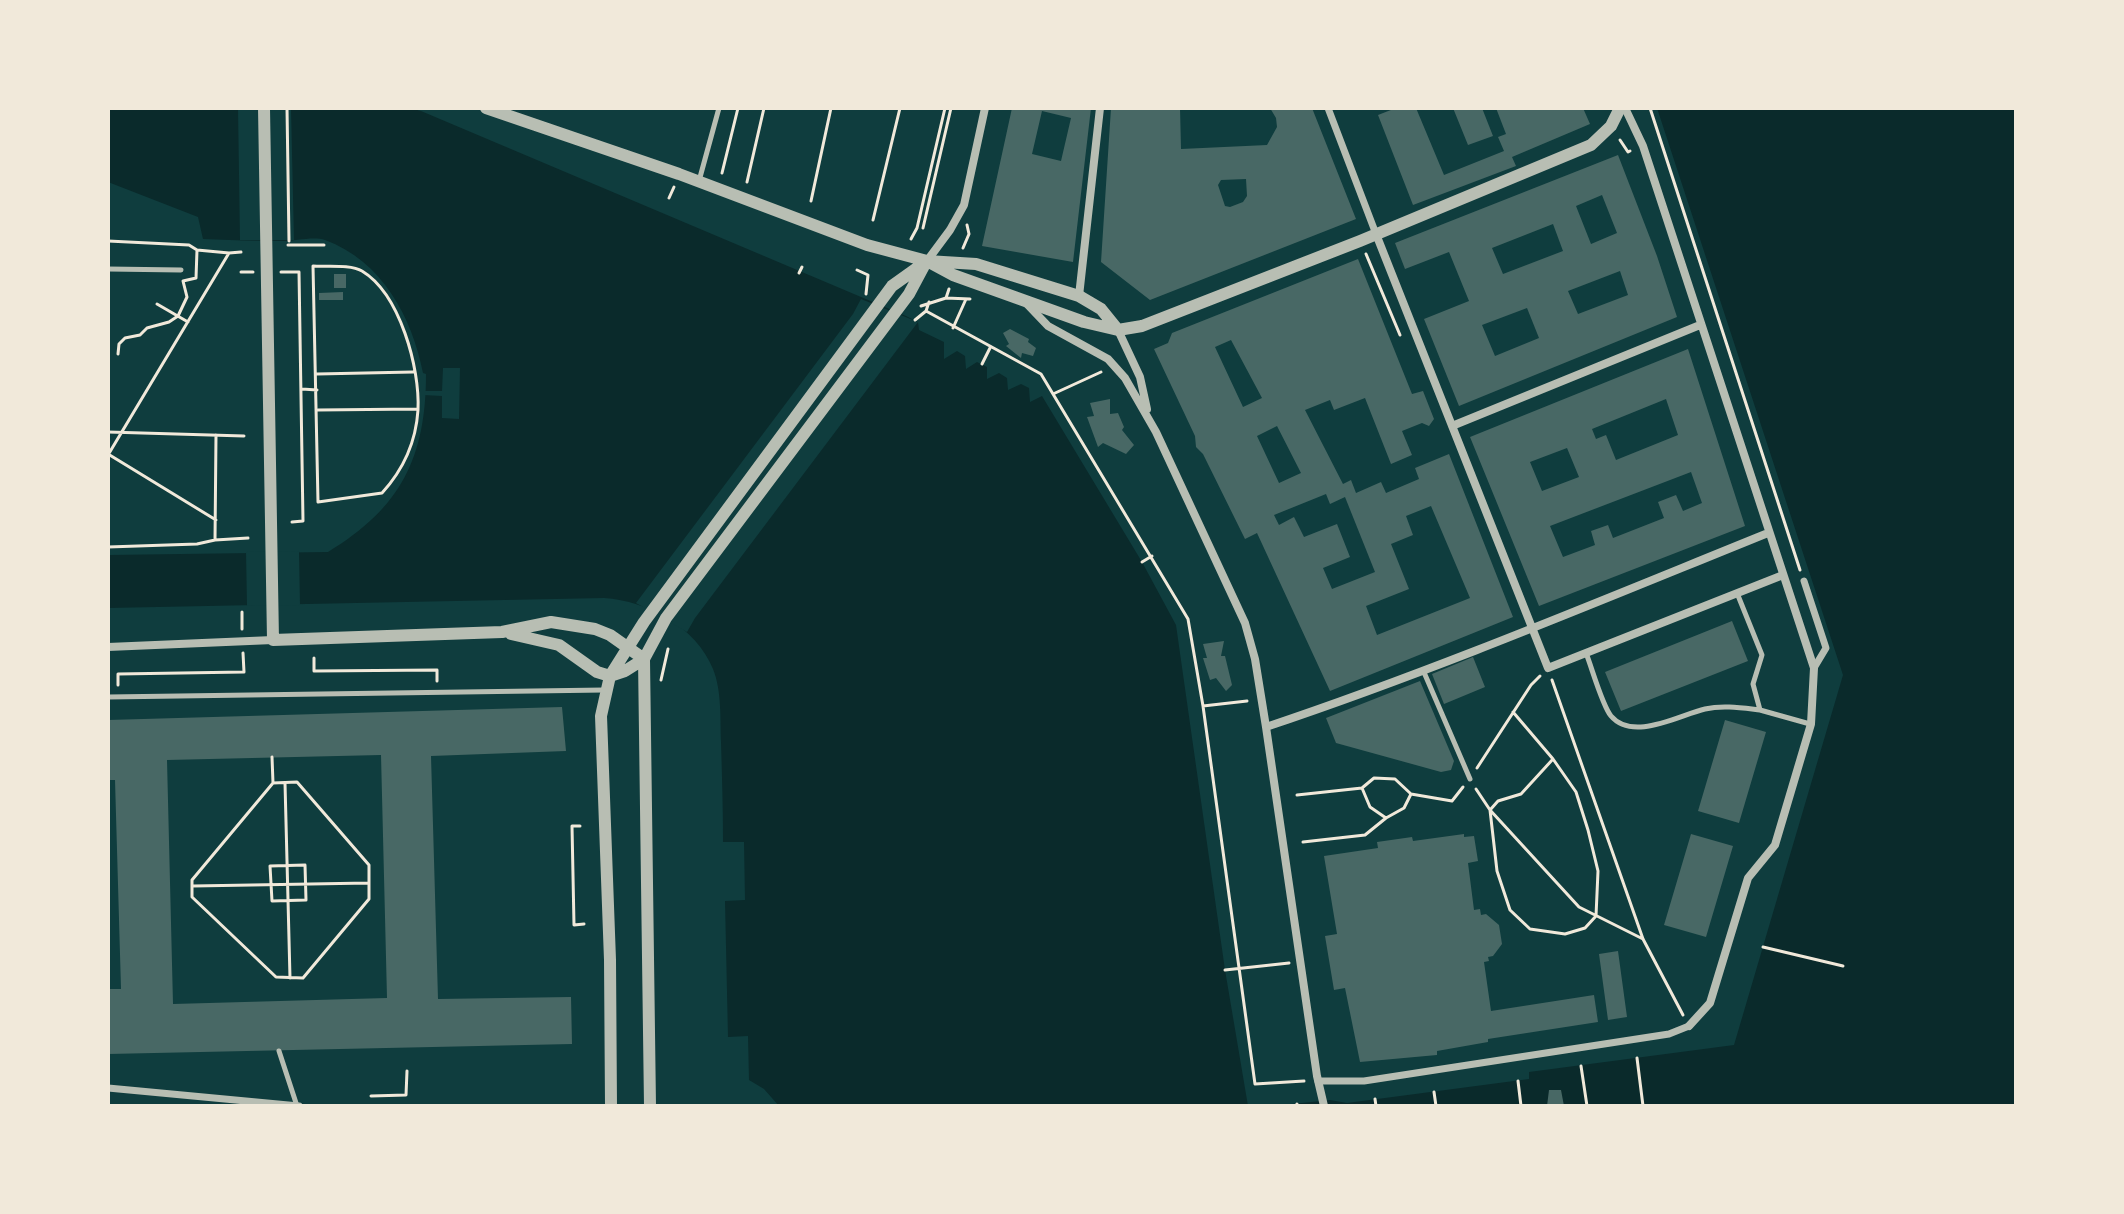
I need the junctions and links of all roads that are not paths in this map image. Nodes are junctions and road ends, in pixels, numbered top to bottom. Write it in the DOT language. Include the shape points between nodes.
graph roads {
  1 [pos="264,108"];
  2 [pos="486,108"];
  3 [pos="719,108"];
  4 [pos="985,108"];
  5 [pos="1100,108"];
  6 [pos="1328,108"];
  7 [pos="1622,108"];
  8 [pos="699,182"];
  9 [pos="1376,234"];
  10 [pos="927,261"];
  11 [pos="108,269"];
  12 [pos="181,270"];
  13 [pos="1079,296"];
  14 [pos="1025,302"];
  15 [pos="1700,325"];
  16 [pos="1118,330"];
  17 [pos="1149,418"];
  18 [pos="1452,426"];
  19 [pos="1768,533"];
  20 [pos="1783,575"];
  21 [pos="1804,581"];
  22 [pos="1737,593"];
  23 [pos="1532,628"];
  24 [pos="502,632"];
  25 [pos="273,640"];
  26 [pos="627,645"];
  27 [pos="108,647"];
  28 [pos="1586,653"];
  29 [pos="644,659"];
  30 [pos="1814,668"];
  31 [pos="1423,670"];
  32 [pos="610,676"];
  33 [pos="605,690"];
  34 [pos="108,697"];
  35 [pos="1760,710"];
  36 [pos="1811,724"];
  37 [pos="1266,727"];
  38 [pos="1470,779"];
  39 [pos="1689,1026"];
  40 [pos="279,1051"];
  41 [pos="1318,1081"];
  42 [pos="108,1088"];
  43 [pos="298,1106"];
  44 [pos="611,1106"];
  45 [pos="650,1106"];
  46 [pos="1324,1106"];
  1 -- 25 [label="street"];
  2 -- 8 [label="street"];
  3 -- 8 [label="lane"];
  4 -- 10 [label="street" via="964,205"];
  5 -- 13 [label="street"];
  6 -- 9 [label="street"];
  7 -- 9 [label="street" via="1591,145"];
  7 -- 15 [label="street" via="1643,146"];
  8 -- 10 [label="street" via="867,245"];
  9 -- 16 [label="street" via="1142,326"];
  9 -- 18 [label="street"];
  10 -- 13 [label="street" via="976,264"];
  10 -- 14 [label="street"];
  10 -- 26 [label="street" via="892,286"];
  10 -- 29 [label="street" via="909,294 666,618"];
  11 -- 12 [label="lane"];
  13 -- 16 [label="street" via="1101,309"];
  14 -- 16 [label="street"];
  14 -- 17 [label="street" via="1048,326 1115,366"];
  15 -- 18 [label="street"];
  15 -- 19 [label="street"];
  16 -- 17 [label="street" via="1140,377"];
  17 -- 37 [label="street" via="1245,623"];
  18 -- 23 [label="street"];
  19 -- 20 [label="street"];
  19 -- 23 [label="street"];
  20 -- 22 [label="street"];
  20 -- 30 [label="street"];
  21 -- 30 [label="street" via="1826,648"];
  22 -- 28 [label="street"];
  22 -- 35 [label="lane" via="1762,655 1753,684"];
  23 -- 28 [label="street" via="1548,668"];
  23 -- 31 [label="street"];
  24 -- 25 [label="street"];
  24 -- 26 [label="street" via="551,622 595,629"];
  24 -- 32 [label="street" via="559,645"];
  25 -- 27 [label="street"];
  26 -- 29 [label="street"];
  26 -- 32 [label="street"];
  28 -- 35 [label="lane" via="1610,715 1631,727 1707,709"];
  29 -- 32 [label="street"];
  29 -- 45 [label="street"];
  30 -- 36 [label="street"];
  31 -- 37 [label="street"];
  31 -- 38 [label="lane"];
  32 -- 33 [label="street"];
  33 -- 34 [label="lane"];
  33 -- 44 [label="street" via="601,716"];
  35 -- 36 [label="lane"];
  36 -- 39 [label="street" via="1775,845 1748,878 1710,1003"];
  37 -- 41 [label="street"];
  39 -- 41 [label="street" via="1669,1034 1364,1081"];
  40 -- 43 [label="lane"];
  41 -- 46 [label="street"];
  42 -- 43 [label="street"];
}
